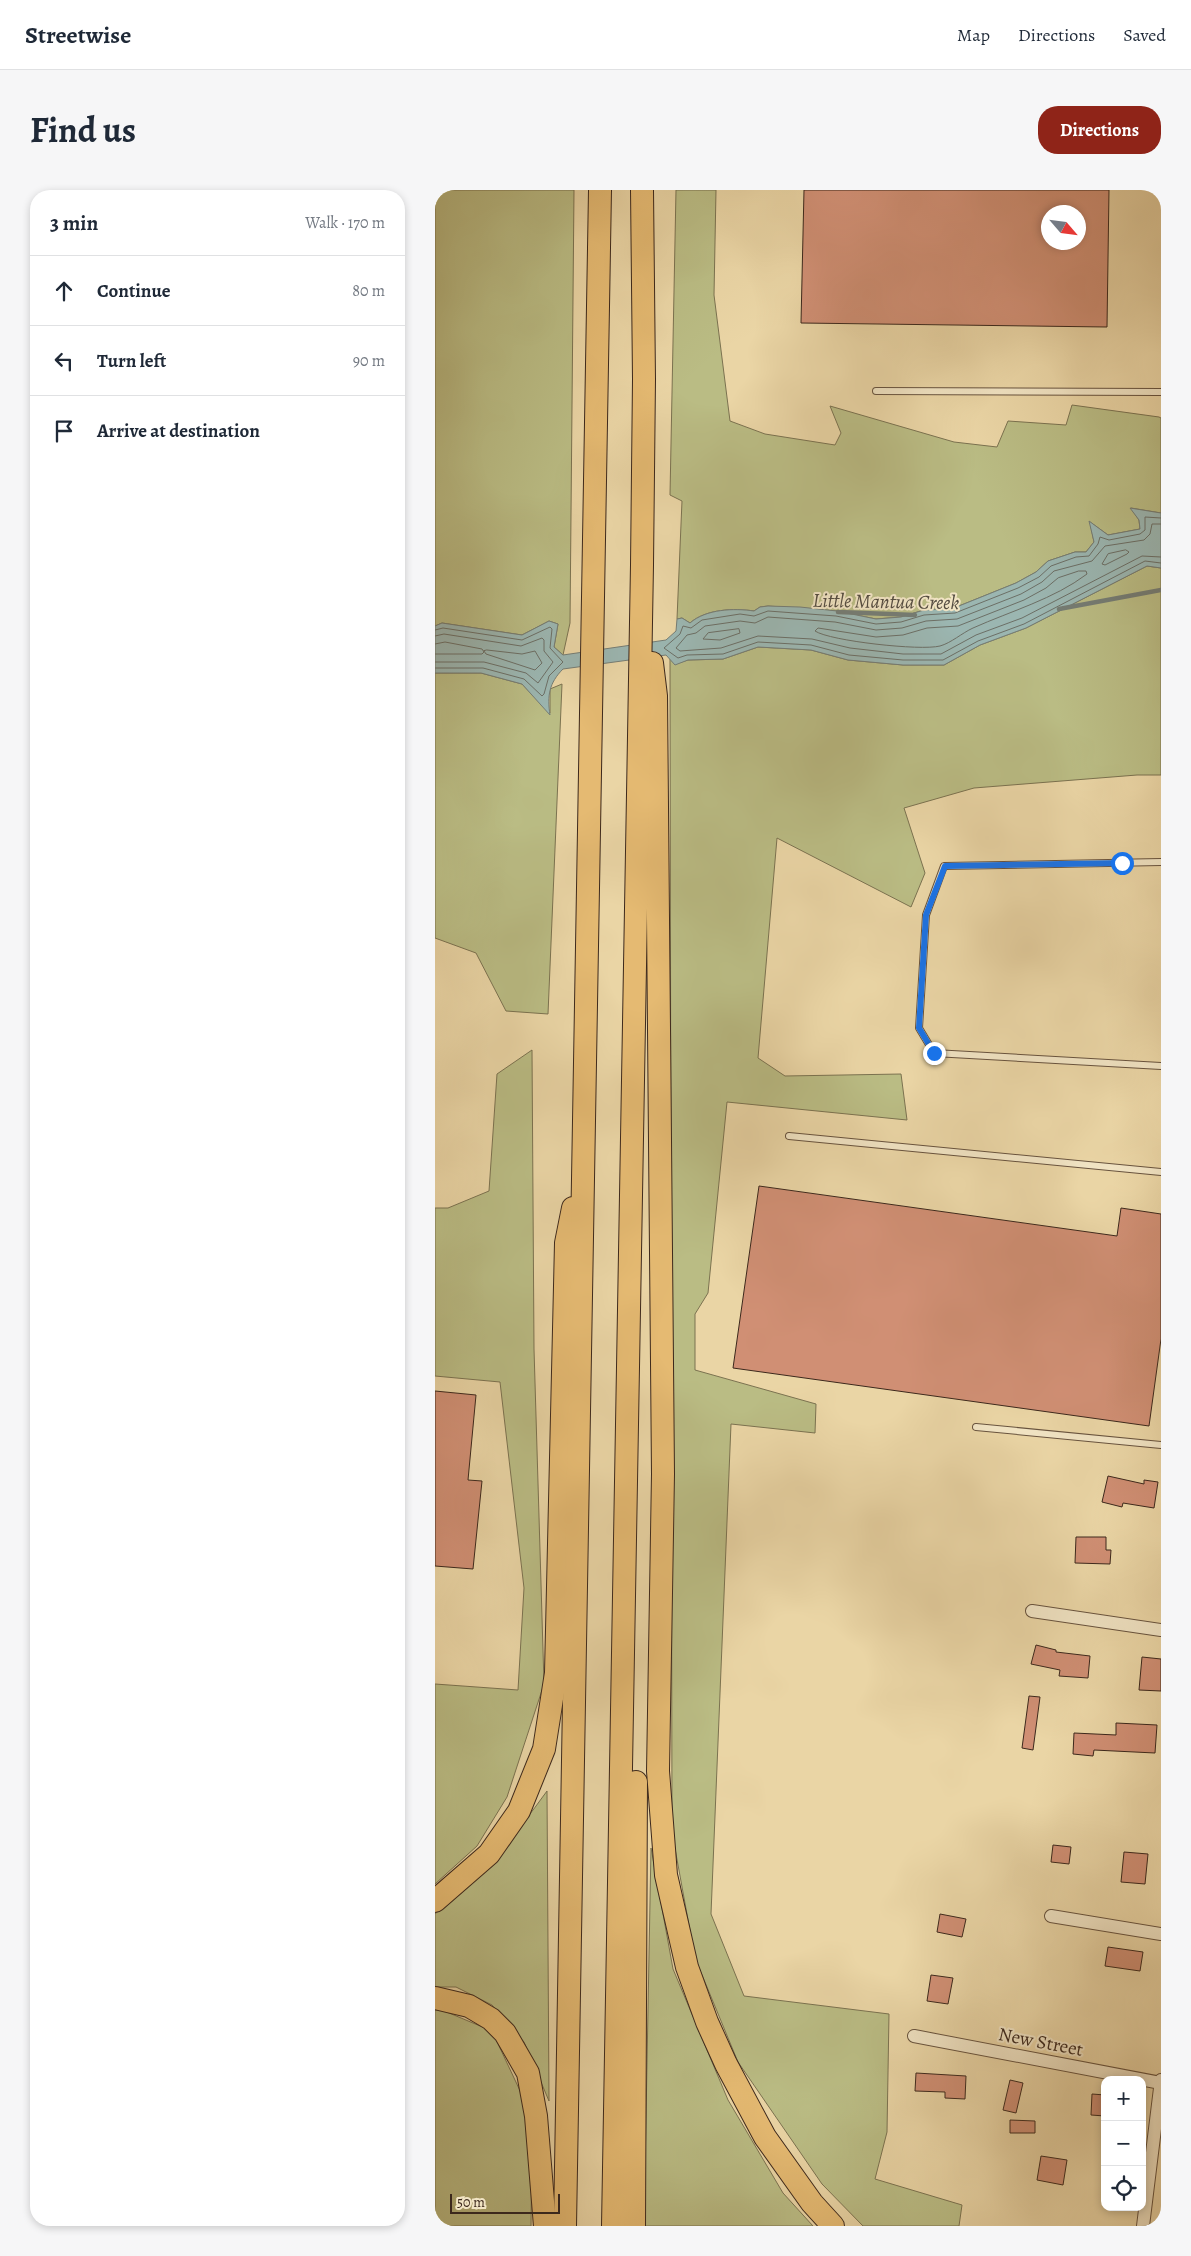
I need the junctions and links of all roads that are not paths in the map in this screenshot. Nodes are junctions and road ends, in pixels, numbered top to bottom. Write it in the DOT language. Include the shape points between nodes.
graph roads {
  1 [pos="600,190"];
  2 [pos="642,190"];
  3 [pos="876,391"];
  4 [pos="1161,392"];
  5 [pos="647,695"];
  6 [pos="1161,862"];
  7 [pos="1161,1066"];
  8 [pos="789,1136"];
  9 [pos="584,1158"];
  10 [pos="1161,1172"];
  11 [pos="976,1427"];
  12 [pos="1161,1445"];
  13 [pos="626,1470"];
  14 [pos="1032,1611"];
  15 [pos="1161,1630"];
  16 [pos="435,1901"];
  17 [pos="1051,1916"];
  18 [pos="1161,1934"];
  19 [pos="435,1998"];
  20 [pos="914,2036"];
  21 [pos="1161,2081"];
  22 [pos="545,2226"];
  23 [pos="565,2226"];
  24 [pos="613,2226"];
  25 [pos="634,2226"];
  26 [pos="833,2226"];
  27 [pos="1143,2226"];
  1 -- 9 [label="highway"];
  2 -- 5 [label="highway" via="642,565"];
  3 -- 4 [label="lane"];
  5 -- 13 [label="highway"];
  5 -- 26 [label="highway" via="663,1464 658,1771 666,1874 687,1967 726,2064 770,2144 812,2203"];
  6 -- 7 [label="lane" via="945,866 926,915 919,1028 934,1053"];
  8 -- 10 [label="lane"];
  9 -- 16 [label="highway" via="566,1243 556,1673 544,1749 519,1811 489,1854"];
  9 -- 23 [label="highway"];
  11 -- 12 [label="lane"];
  13 -- 24 [label="highway"];
  13 -- 25 [label="highway" via="640,1512 634,1928"];
  14 -- 15 [label="street"];
  17 -- 18 [label="street"];
  19 -- 22 [label="highway" via="469,2006 491,2019 505,2033 528,2073 536,2116"];
  20 -- 21 [label="street, New Street"];
  21 -- 27 [label="street"];
}
